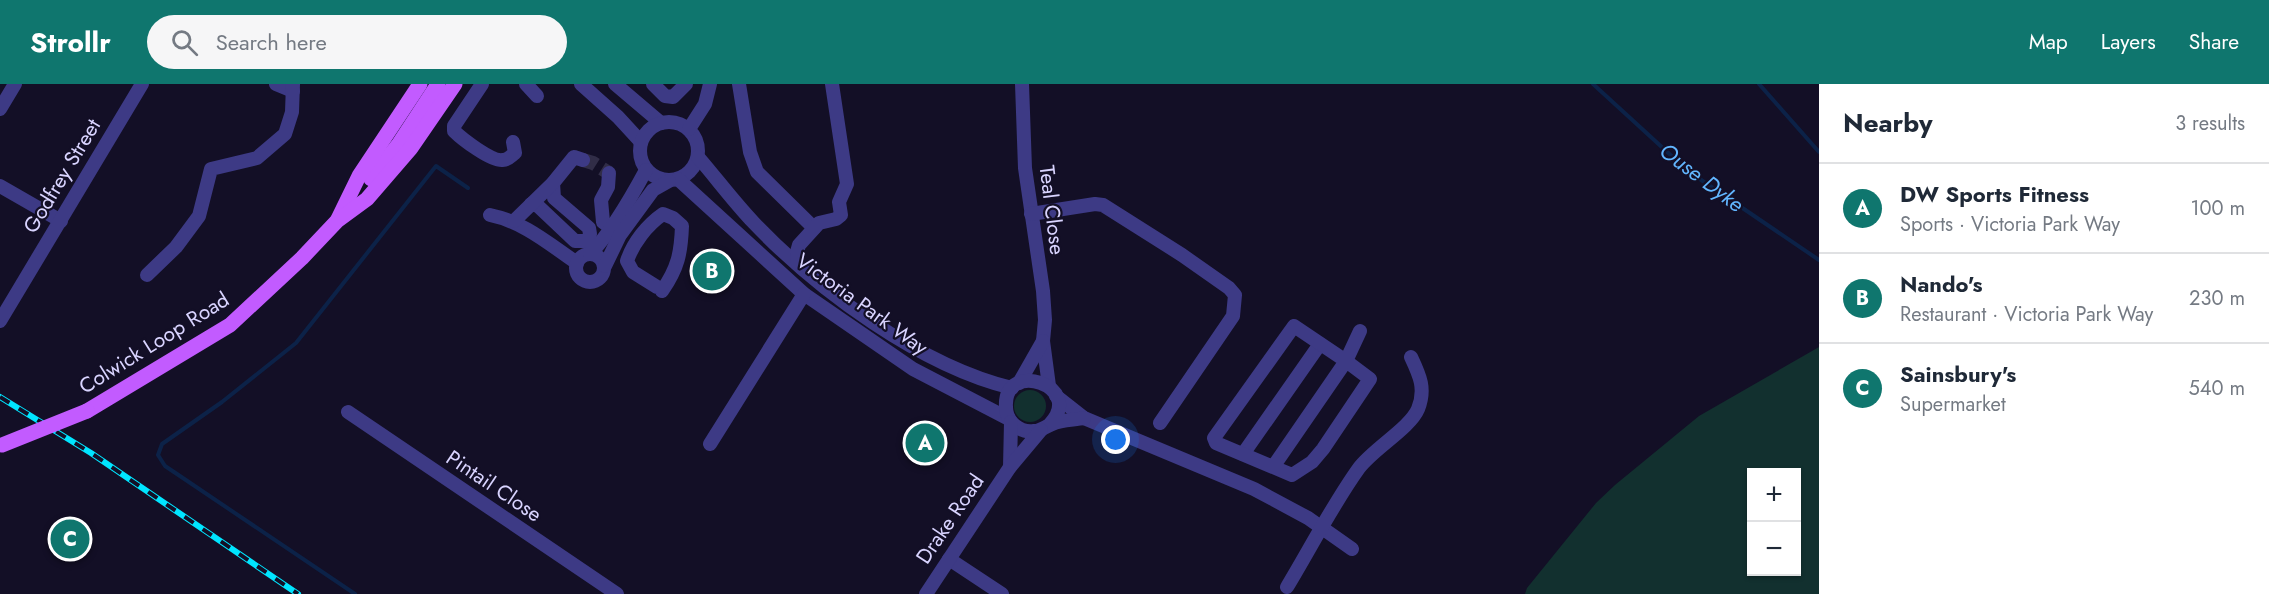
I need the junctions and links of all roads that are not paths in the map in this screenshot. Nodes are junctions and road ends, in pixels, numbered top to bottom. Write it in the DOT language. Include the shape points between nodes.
graph roads {
  1 [pos="15,84"];
  2 [pos="142,84"];
  3 [pos="276,84"];
  4 [pos="420,84"];
  5 [pos="438,84"];
  6 [pos="455,84"];
  7 [pos="482,84"];
  8 [pos="526,84"];
  9 [pos="581,84"];
  10 [pos="615,84"];
  11 [pos="653,84"];
  12 [pos="686,84"];
  13 [pos="710,84"];
  14 [pos="739,84"];
  15 [pos="832,84"];
  16 [pos="1022,84"];
  17 [pos="293,88"];
  18 [pos="537,96"];
  19 [pos="0,109"];
  20 [pos="661,123"];
  21 [pos="689,129"];
  22 [pos="513,142"];
  23 [pos="641,142"];
  24 [pos="698,157"];
  25 [pos="583,160"];
  26 [pos="646,170"];
  27 [pos="609,173"];
  28 [pos="674,180"];
  29 [pos="553,183"];
  30 [pos="0,186"];
  31 [pos="531,204"];
  32 [pos="1031,214"];
  33 [pos="490,215"];
  34 [pos="61,221"];
  35 [pos="337,221"];
  36 [pos="514,221"];
  37 [pos="610,227"];
  38 [pos="814,228"];
  39 [pos="590,254"];
  40 [pos="577,263"];
  41 [pos="798,263"];
  42 [pos="605,266"];
  43 [pos="147,274"];
  44 [pos="660,289"];
  45 [pos="804,294"];
  46 [pos="0,321"];
  47 [pos="1360,331"];
  48 [pos="1043,341"];
  49 [pos="1320,344"];
  50 [pos="1411,357"];
  51 [pos="1346,361"];
  52 [pos="1016,386"];
  53 [pos="1053,391"];
  54 [pos="348,412"];
  55 [pos="1084,418"];
  56 [pos="1010,420"];
  57 [pos="1160,423"];
  58 [pos="1045,427"];
  59 [pos="710,444"];
  60 [pos="1,446"];
  61 [pos="1243,454"];
  62 [pos="1010,467"];
  63 [pos="1273,467"];
  64 [pos="1323,527"];
  65 [pos="1352,549"];
  66 [pos="949,559"];
  67 [pos="1287,587"];
  68 [pos="617,594"];
  69 [pos="926,594"];
  70 [pos="1002,594"];
  1 -- 19 [label="street"];
  2 -- 34 [label="street, Godfrey Street"];
  3 -- 17 [label="street"];
  4 -- 35 [label="main road, Colwick Loop Road" via="359,176"];
  5 -- 35 [label="main road" via="398,145"];
  6 -- 35 [label="main road, Colwick Loop Road" via="411,148 367,199"];
  7 -- 22 [label="street" via="454,131 502,161 515,153"];
  8 -- 18 [label="street"];
  9 -- 23 [label="street"];
  10 -- 20 [label="street"];
  11 -- 12 [label="street" via="665,96 673,97"];
  13 -- 21 [label="street" via="705,104"];
  14 -- 38 [label="street" via="757,172"];
  15 -- 38 [label="street" via="847,184 838,202 841,214"];
  16 -- 32 [label="street, Teal Close"];
  17 -- 43 [label="street" via="292,112 285,134 257,158 212,169 199,216 176,247"];
  20 -- 21 [label="street" via="678,123"];
  20 -- 23 [label="street" via="649,130"];
  21 -- 24 [label="street, Victoria Park Way" via="697,140"];
  23 -- 26 [label="street"];
  24 -- 28 [label="street" via="687,174"];
  24 -- 41 [label="street, Victoria Park Way" via="755,224"];
  25 -- 29 [label="street" via="574,157"];
  26 -- 28 [label="street, Victoria Park Way" via="657,178"];
  26 -- 37 [label="street"];
  27 -- 37 [label="street" via="608,187 601,200 603,222"];
  28 -- 42 [label="street" via="653,190 620,235"];
  28 -- 45 [label="street, Victoria Park Way"];
  29 -- 31 [label="street"];
  29 -- 31 [label="street" via="554,198 589,228 588,241 575,241"];
  30 -- 34 [label="street"];
  31 -- 36 [label="street"];
  32 -- 48 [label="street, Teal Close" via="1046,320"];
  32 -- 57 [label="street" via="1103,205 1182,255 1235,295 1233,316"];
  33 -- 36 [label="street"];
  34 -- 46 [label="street, Godfrey Street"];
  35 -- 60 [label="main road, Colwick Loop Road, bridge" via="230,325 87,411"];
  36 -- 40 [label="street"];
  37 -- 39 [label="street"];
  38 -- 41 [label="street" via="799,245"];
  39 -- 40 [label="street" via="580,257"];
  39 -- 42 [label="street" via="600,257"];
  40 -- 42 [label="street" via="579,277 589,282 599,280"];
  41 -- 52 [label="street, Victoria Park Way" via="837,297 895,337 976,379"];
  44 -- 44 [label="street" via="633,272 627,261 652,221 663,214 682,226 675,273"];
  45 -- 56 [label="street, Victoria Park Way" via="913,369"];
  45 -- 59 [label="street"];
  47 -- 51 [label="street"];
  48 -- 52 [label="street, Teal Close"];
  48 -- 53 [label="street, Teal Close"];
  49 -- 51 [label="street"];
  49 -- 61 [label="street"];
  49 -- 61 [label="street" via="1294,326 1214,438 1216,443"];
  50 -- 64 [label="street" via="1423,393 1417,412 1359,468"];
  51 -- 63 [label="street"];
  51 -- 63 [label="street" via="1370,379 1323,449 1292,475"];
  52 -- 53 [label="street" via="1037,380"];
  52 -- 56 [label="street" via="1007,397"];
  53 -- 55 [label="street"];
  53 -- 58 [label="street" via="1058,406 1056,416"];
  54 -- 68 [label="street, Pintail Close"];
  55 -- 58 [label="street"];
  55 -- 64 [label="street" via="1254,489"];
  56 -- 58 [label="street" via="1026,431"];
  56 -- 62 [label="street, Drake Road"];
  58 -- 62 [label="street, Drake Road"];
  61 -- 63 [label="street"];
  62 -- 66 [label="street, Drake Road"];
  64 -- 65 [label="street"];
  64 -- 67 [label="street"];
  66 -- 69 [label="street, Drake Road"];
  66 -- 70 [label="street"];
}
